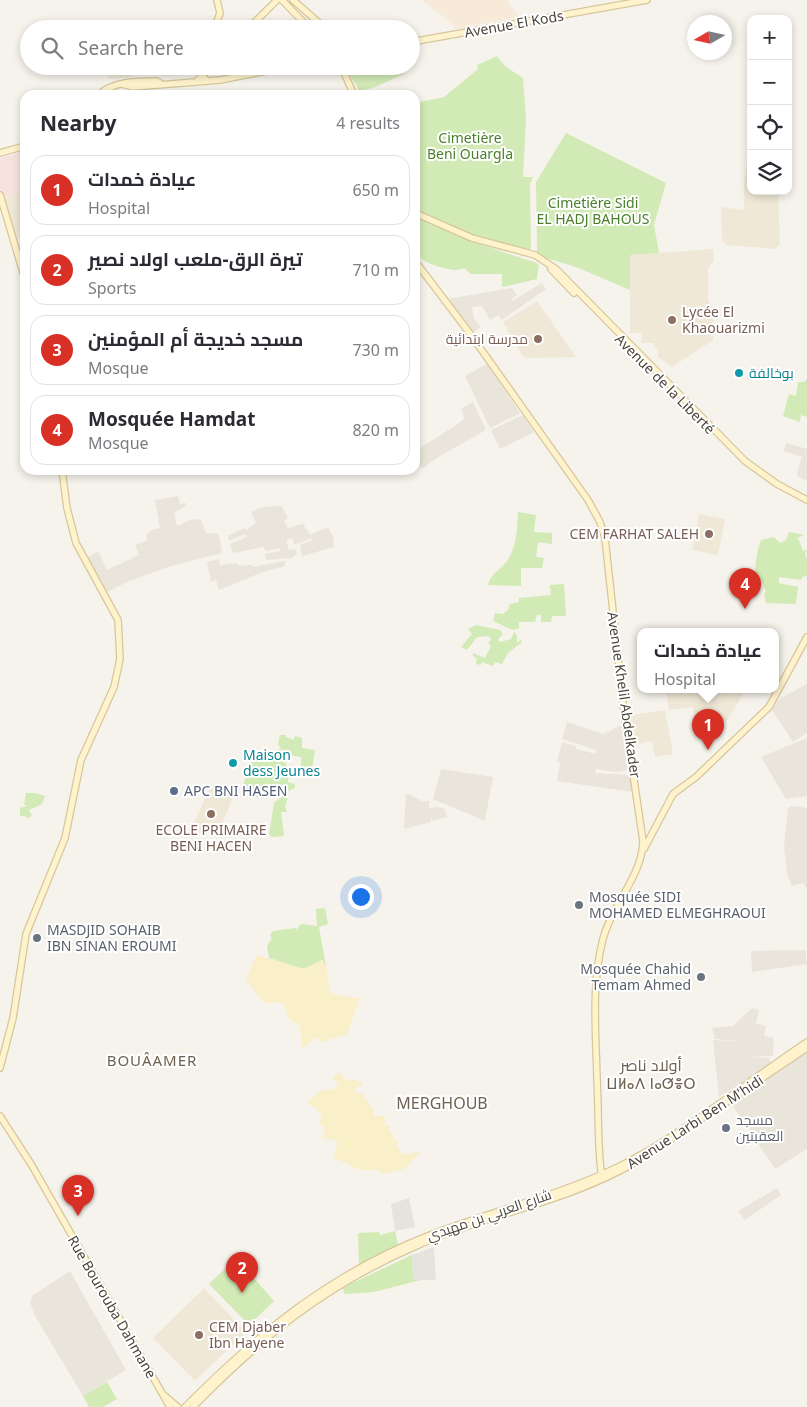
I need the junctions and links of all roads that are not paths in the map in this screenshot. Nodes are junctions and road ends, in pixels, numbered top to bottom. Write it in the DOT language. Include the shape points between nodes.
graph roads {
  1 [pos="217,0"];
  2 [pos="277,0"];
  3 [pos="282,0"];
  4 [pos="292,0"];
  5 [pos="647,0"];
  6 [pos="217,20"];
  7 [pos="257,20"];
  8 [pos="301,20"];
  9 [pos="315,20"];
  10 [pos="420,40"];
  11 [pos="200,75"];
  12 [pos="202,75"];
  13 [pos="211,75"];
  14 [pos="244,75"];
  15 [pos="345,75"];
  16 [pos="217,80"];
  17 [pos="207,81"];
  18 [pos="196,82"];
  19 [pos="105,90"];
  20 [pos="352,90"];
  21 [pos="20,147"];
  22 [pos="0,153"];
  23 [pos="0,195"];
  24 [pos="420,215"];
  25 [pos="20,262"];
  26 [pos="420,268"];
  27 [pos="63,475"];
  28 [pos="807,502"];
  29 [pos="807,637"];
  30 [pos="779,689"];
  31 [pos="777,693"];
  32 [pos="643,850"];
  33 [pos="807,1042"];
  34 [pos="807,1048"];
  35 [pos="0,1068"];
  36 [pos="762,1076"];
  37 [pos="0,1116"];
  38 [pos="602,1177"];
  39 [pos="164,1395"];
  40 [pos="170,1407"];
  41 [pos="178,1407"];
  42 [pos="185,1407"];
  43 [pos="193,1407"];
  1 -- 6 [label="street" via="220,13"];
  2 -- 7 [label="street"];
  3 -- 8 [label="street"];
  4 -- 9 [label="street"];
  5 -- 10 [label="street, Avenue El Kods"];
  11 -- 18 [label="street"];
  12 -- 17 [label="street"];
  13 -- 16 [label="street"];
  14 -- 16 [label="street"];
  15 -- 20 [label="street"];
  16 -- 17 [label="street"];
  17 -- 18 [label="street"];
  18 -- 19 [label="street" via="133,87 122,84"];
  21 -- 22 [label="street"];
  23 -- 25 [label="street"];
  24 -- 28 [label="street, Avenue de la Liberté" via="472,238 530,255 558,276 743,463 775,487"];
  26 -- 32 [label="street, Avenue Khelil Abdelkader" via="588,500 600,522 606,546"];
  27 -- 35 [label="street" via="76,544 118,620 120,659 114,687 81,760 65,838 26,934 13,1018"];
  29 -- 30 [label="street"];
  31 -- 32 [label="street" via="769,708 674,794"];
  32 -- 38 [label="street, Avenue Khelil Abdelkader" via="634,876 607,927 599,955 595,1029"];
  33 -- 36 [label="street"];
  34 -- 36 [label="street, Avenue Larbi Ben M'hidi"];
  36 -- 38 [label="street, Avenue Larbi Ben M'hidi" via="660,1148"];
  37 -- 39 [label="street, Rue Bourouba Dahmane"];
  38 -- 42 [label="street, شارع العربي بن مهيدي" via="428,1236 356,1269 272,1325"];
  38 -- 43 [label="street, Avenue Larbi Ben M'hidi" via="416,1245 359,1273 285,1322"];
  39 -- 40 [label="street, Rue Bourouba Dahmane"];
  39 -- 41 [label="street"];
}
